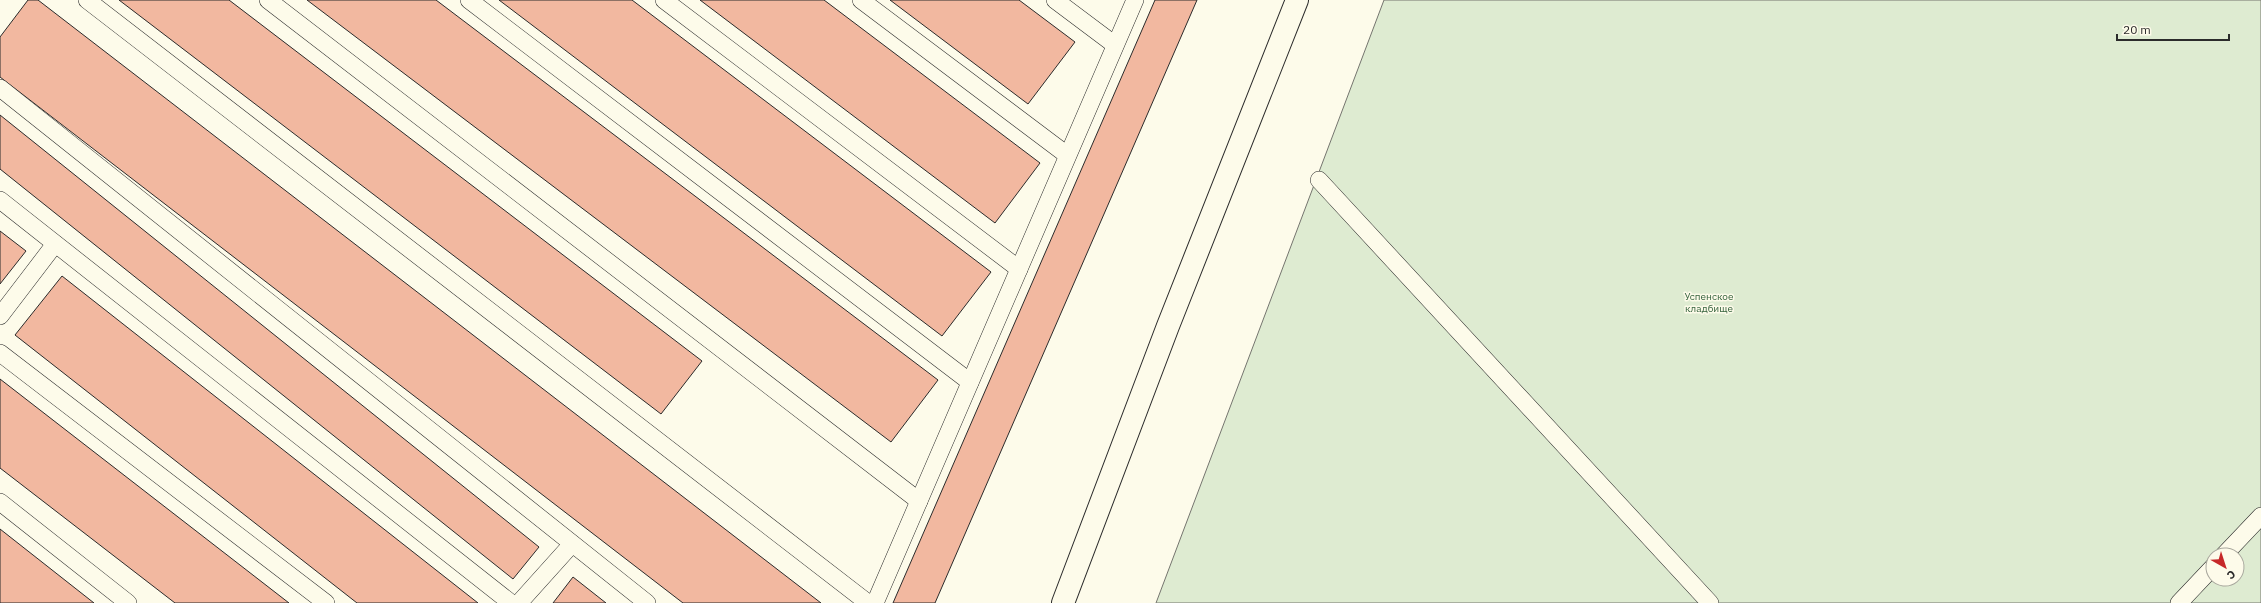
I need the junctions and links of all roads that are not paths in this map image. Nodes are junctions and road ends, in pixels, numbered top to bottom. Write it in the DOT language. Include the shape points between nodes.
graph roads {
  1 [pos="87,0"];
  2 [pos="268,0"];
  3 [pos="469,0"];
  4 [pos="664,0"];
  5 [pos="861,0"];
  6 [pos="1055,0"];
  7 [pos="1134,0"];
  8 [pos="1297,0"];
  9 [pos="1115,45"];
  10 [pos="0,88"];
  11 [pos="1067,155"];
  12 [pos="1320,180"];
  13 [pos="0,200"];
  14 [pos="55,244"];
  15 [pos="1019,269"];
  16 [pos="0,316"];
  17 [pos="0,353"];
  18 [pos="970,382"];
  19 [pos="919,501"];
  20 [pos="0,502"];
  21 [pos="2261,516"];
  22 [pos="572,544"];
  23 [pos="2232,547"];
  24 [pos="2205,575"];
  25 [pos="128,603"];
  26 [pos="326,603"];
  27 [pos="511,603"];
  28 [pos="519,603"];
  29 [pos="647,603"];
  30 [pos="868,603"];
  31 [pos="875,603"];
  32 [pos="1063,603"];
  33 [pos="1710,603"];
  34 [pos="2179,603"];
  1 -- 30 [label="lane"];
  2 -- 19 [label="lane"];
  3 -- 18 [label="lane"];
  4 -- 15 [label="lane"];
  5 -- 11 [label="lane"];
  6 -- 9 [label="lane"];
  7 -- 9 [label="lane"];
  8 -- 32 [label="main road" via="1168,326"];
  9 -- 11 [label="lane"];
  10 -- 22 [label="lane"];
  11 -- 15 [label="lane"];
  12 -- 33 [label="lane"];
  13 -- 14 [label="lane"];
  14 -- 16 [label="lane"];
  14 -- 27 [label="lane"];
  15 -- 18 [label="lane"];
  17 -- 26 [label="lane"];
  18 -- 19 [label="lane"];
  19 -- 31 [label="lane"];
  20 -- 25 [label="lane"];
  21 -- 23 [label="lane"];
  22 -- 28 [label="lane"];
  22 -- 29 [label="lane"];
  24 -- 34 [label="lane"];
}
